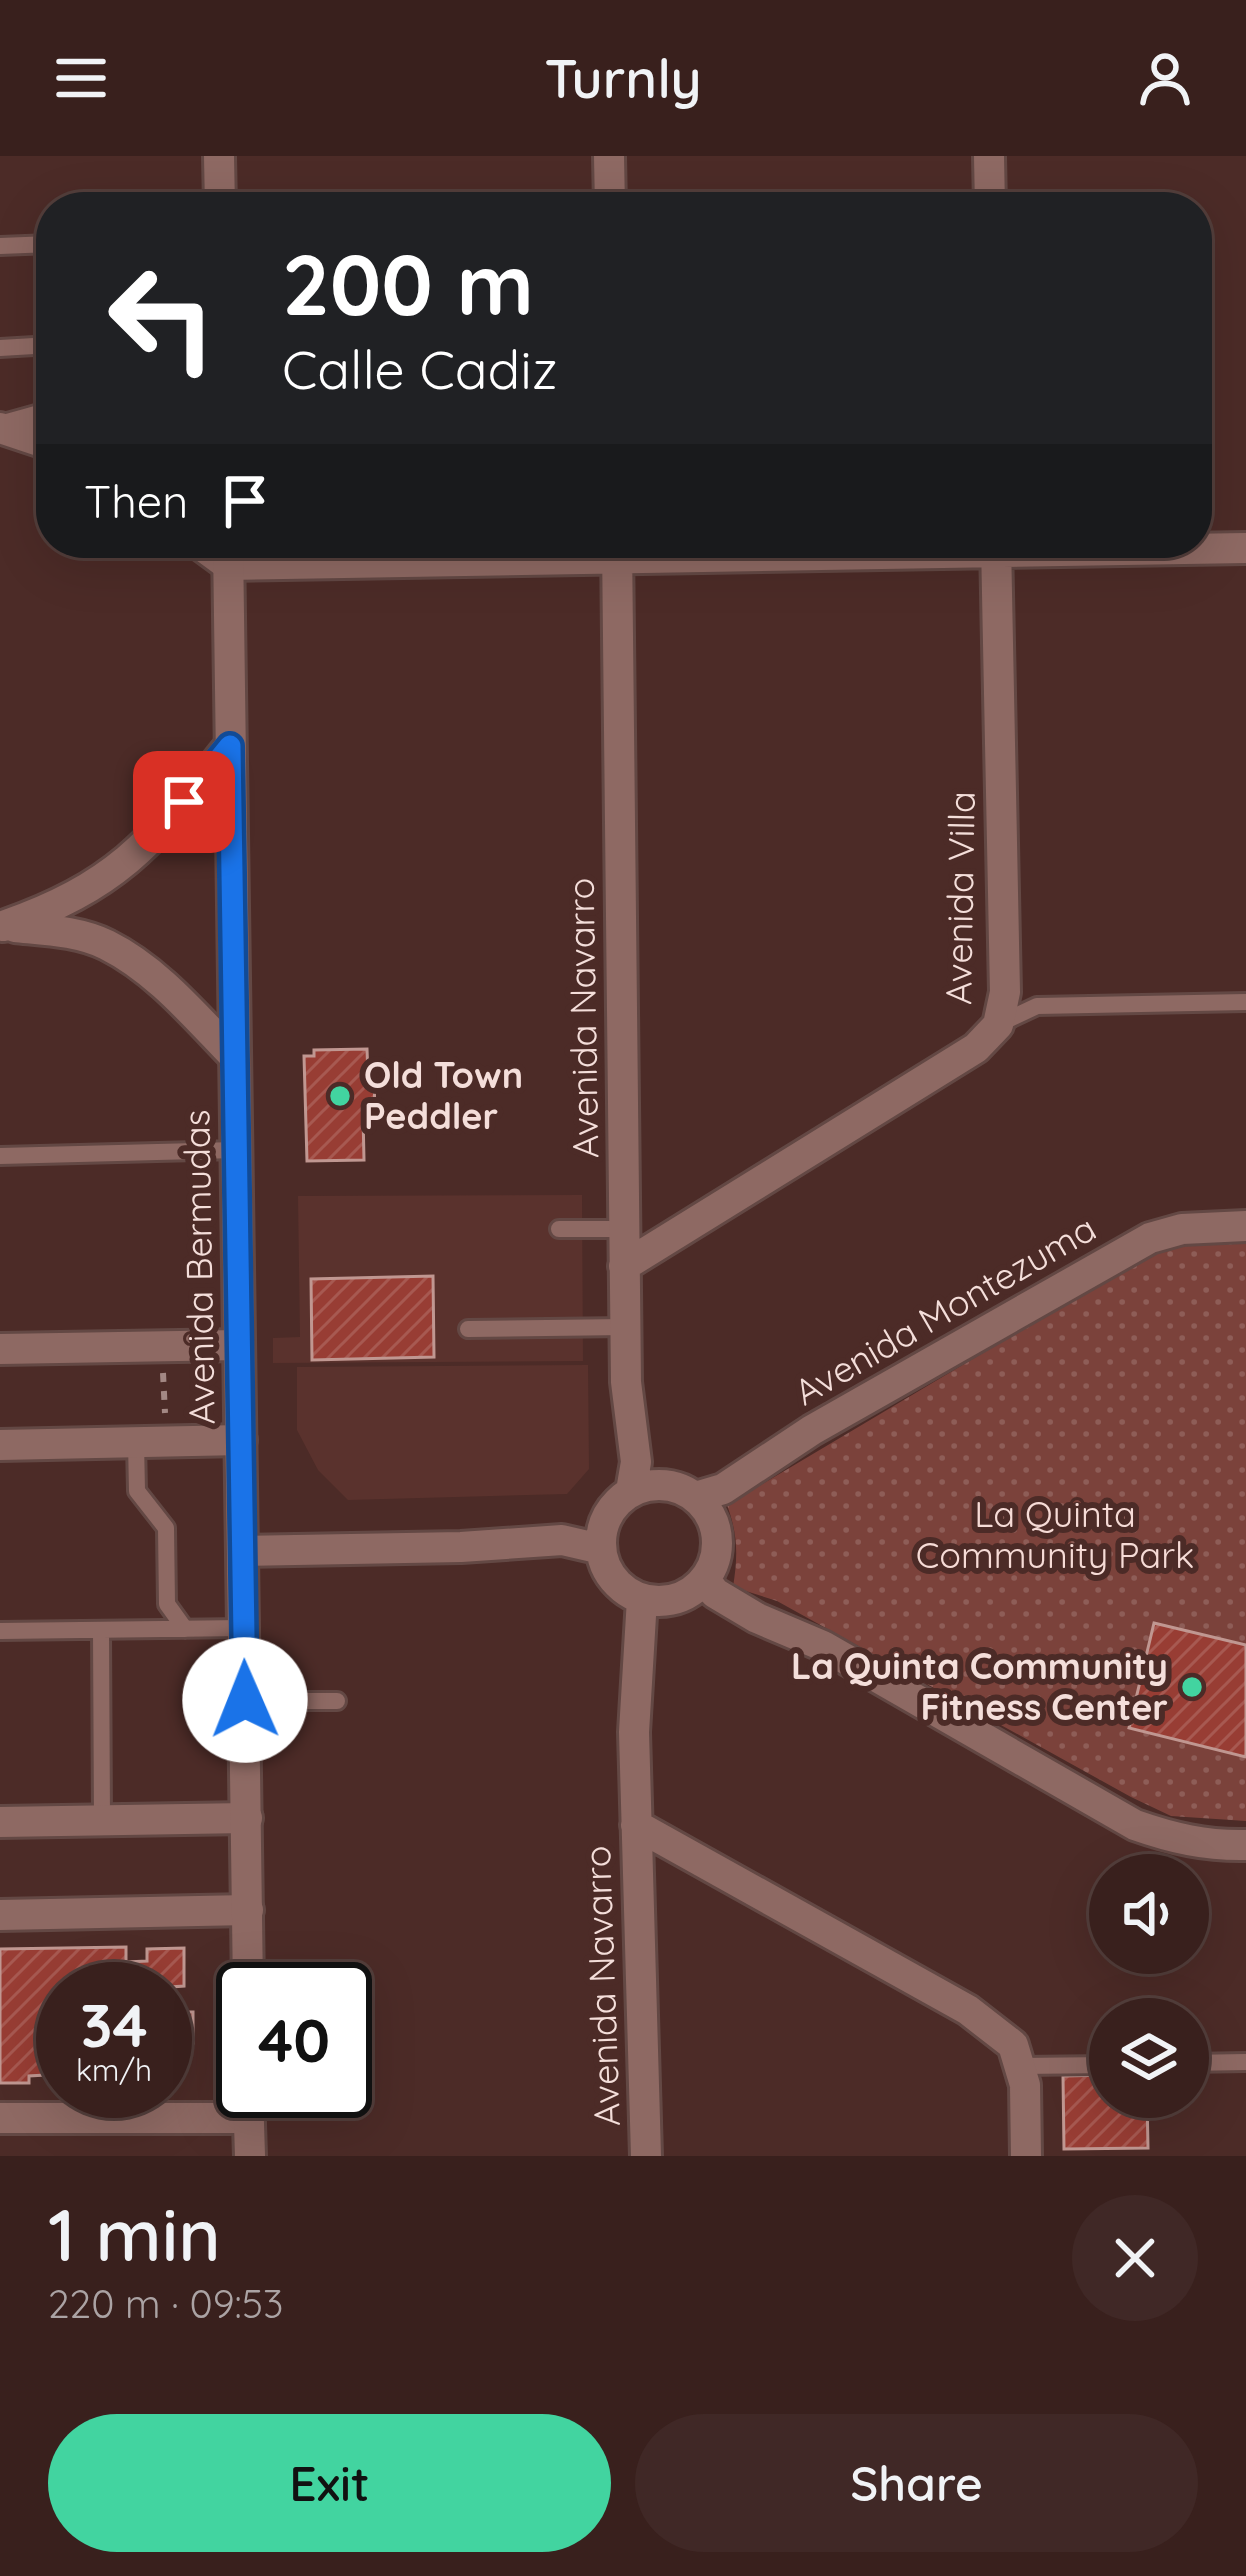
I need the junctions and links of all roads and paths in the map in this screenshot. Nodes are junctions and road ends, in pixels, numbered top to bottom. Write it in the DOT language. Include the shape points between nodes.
graph roads {
  1 [pos="219,156"];
  2 [pos="609,156"];
  3 [pos="989,156"];
  4 [pos="220,192"];
  5 [pos="610,192"];
  6 [pos="990,192"];
  7 [pos="36,245"];
  8 [pos="0,246"];
  9 [pos="36,346"];
  10 [pos="0,348"];
  11 [pos="36,420"];
  12 [pos="4,429"];
  13 [pos="36,440"];
  14 [pos="1212,548"];
  15 [pos="1246,548"];
  16 [pos="228,558"];
  17 [pos="618,558"];
  18 [pos="996,558"];
  19 [pos="230,746"];
  20 [pos="2,926"];
  21 [pos="1246,1002"];
  22 [pos="998,1025"];
  23 [pos="234,1056"];
  24 [pos="236,1150"];
  25 [pos="0,1156"];
  26 [pos="1246,1226"];
  27 [pos="559,1229"];
  28 [pos="624,1229"];
  29 [pos="624,1266"];
  30 [pos="626,1327"];
  31 [pos="468,1329"];
  32 [pos="239,1345"];
  33 [pos="0,1349"];
  34 [pos="163,1363"];
  35 [pos="166,1426"];
  36 [pos="241,1440"];
  37 [pos="136,1442"];
  38 [pos="0,1444"];
  39 [pos="631,1491"];
  40 [pos="695,1497"];
  41 [pos="601,1549"];
  42 [pos="242,1551"];
  43 [pos="705,1580"];
  44 [pos="642,1599"];
  45 [pos="244,1628"];
  46 [pos="185,1629"];
  47 [pos="0,1630"];
  48 [pos="101,1630"];
  49 [pos="245,1700"];
  50 [pos="337,1700"];
  51 [pos="247,1818"];
  52 [pos="102,1821"];
  53 [pos="0,1822"];
  54 [pos="636,1825"];
  55 [pos="1246,1845"];
  56 [pos="248,1910"];
  57 [pos="0,1915"];
  58 [pos="248,1962"];
  59 [pos="1246,2062"];
  60 [pos="1209,2063"];
  61 [pos="1089,2065"];
  62 [pos="1020,2066"];
  63 [pos="216,2106"];
  64 [pos="0,2118"];
  65 [pos="249,2118"];
  66 [pos="250,2156"];
  67 [pos="646,2156"];
  68 [pos="1026,2156"];
  1 -- 4 [label="street"];
  2 -- 5 [label="street"];
  3 -- 6 [label="street"];
  7 -- 8 [label="lane"];
  9 -- 10 [label="lane"];
  11 -- 12 [label="street"];
  12 -- 13 [label="street"];
  14 -- 15 [label="street"];
  16 -- 19 [label="street, Avenida Bermudas"];
  17 -- 28 [label="street, Avenida Navarro"];
  18 -- 22 [label="street, Avenida Villa" via="1005,992"];
  19 -- 20 [label="street" via="124,866 56,908"];
  19 -- 23 [label="street, Avenida Bermudas"];
  20 -- 23 [label="street" via="104,943 160,982"];
  21 -- 22 [label="lane" via="1037,1006"];
  22 -- 29 [label="street, Avenida Villa" via="976,1048"];
  23 -- 24 [label="street, Avenida Bermudas"];
  24 -- 25 [label="lane"];
  24 -- 32 [label="street, Avenida Bermudas"];
  26 -- 40 [label="street, Avenida Montezuma" via="1150,1238 723,1489"];
  27 -- 28 [label="lane"];
  28 -- 29 [label="street, Avenida Navarro"];
  29 -- 30 [label="street, Avenida Navarro"];
  30 -- 31 [label="lane"];
  30 -- 39 [label="street, Avenida Navarro"];
  32 -- 33 [label="street"];
  32 -- 36 [label="street, Avenida Bermudas"];
  34 -- 35 [label="path"];
  36 -- 37 [label="street"];
  36 -- 42 [label="street, Avenida Bermudas"];
  37 -- 38 [label="street"];
  37 -- 46 [label="lane" via="137,1491 166,1528 166,1604"];
  39 -- 40 [label="street" via="675,1487"];
  39 -- 41 [label="street" via="602,1526"];
  40 -- 43 [label="street" via="717,1537"];
  41 -- 42 [label="street" via="562,1540"];
  41 -- 44 [label="street" via="607,1571"];
  42 -- 45 [label="street, Avenida Bermudas"];
  43 -- 44 [label="street" via="665,1601"];
  43 -- 55 [label="street" via="757,1618 824,1646 1135,1825 1194,1842"];
  44 -- 54 [label="street, Avenida Navarro"];
  45 -- 46 [label="lane"];
  45 -- 49 [label="street, Avenida Bermudas"];
  46 -- 48 [label="lane"];
  47 -- 48 [label="lane"];
  48 -- 52 [label="lane"];
  49 -- 50 [label="lane"];
  49 -- 51 [label="street, Avenida Bermudas"];
  51 -- 52 [label="street"];
  51 -- 56 [label="street, Avenida Bermudas"];
  52 -- 53 [label="street"];
  54 -- 62 [label="street" via="968,2010 1012,2045"];
  54 -- 67 [label="street, Avenida Navarro"];
  56 -- 57 [label="street"];
  56 -- 58 [label="street, Avenida Bermudas"];
  59 -- 60 [label="lane"];
  61 -- 62 [label="lane"];
  62 -- 68 [label="street"];
  63 -- 64 [label="street"];
  65 -- 66 [label="street"];
}
